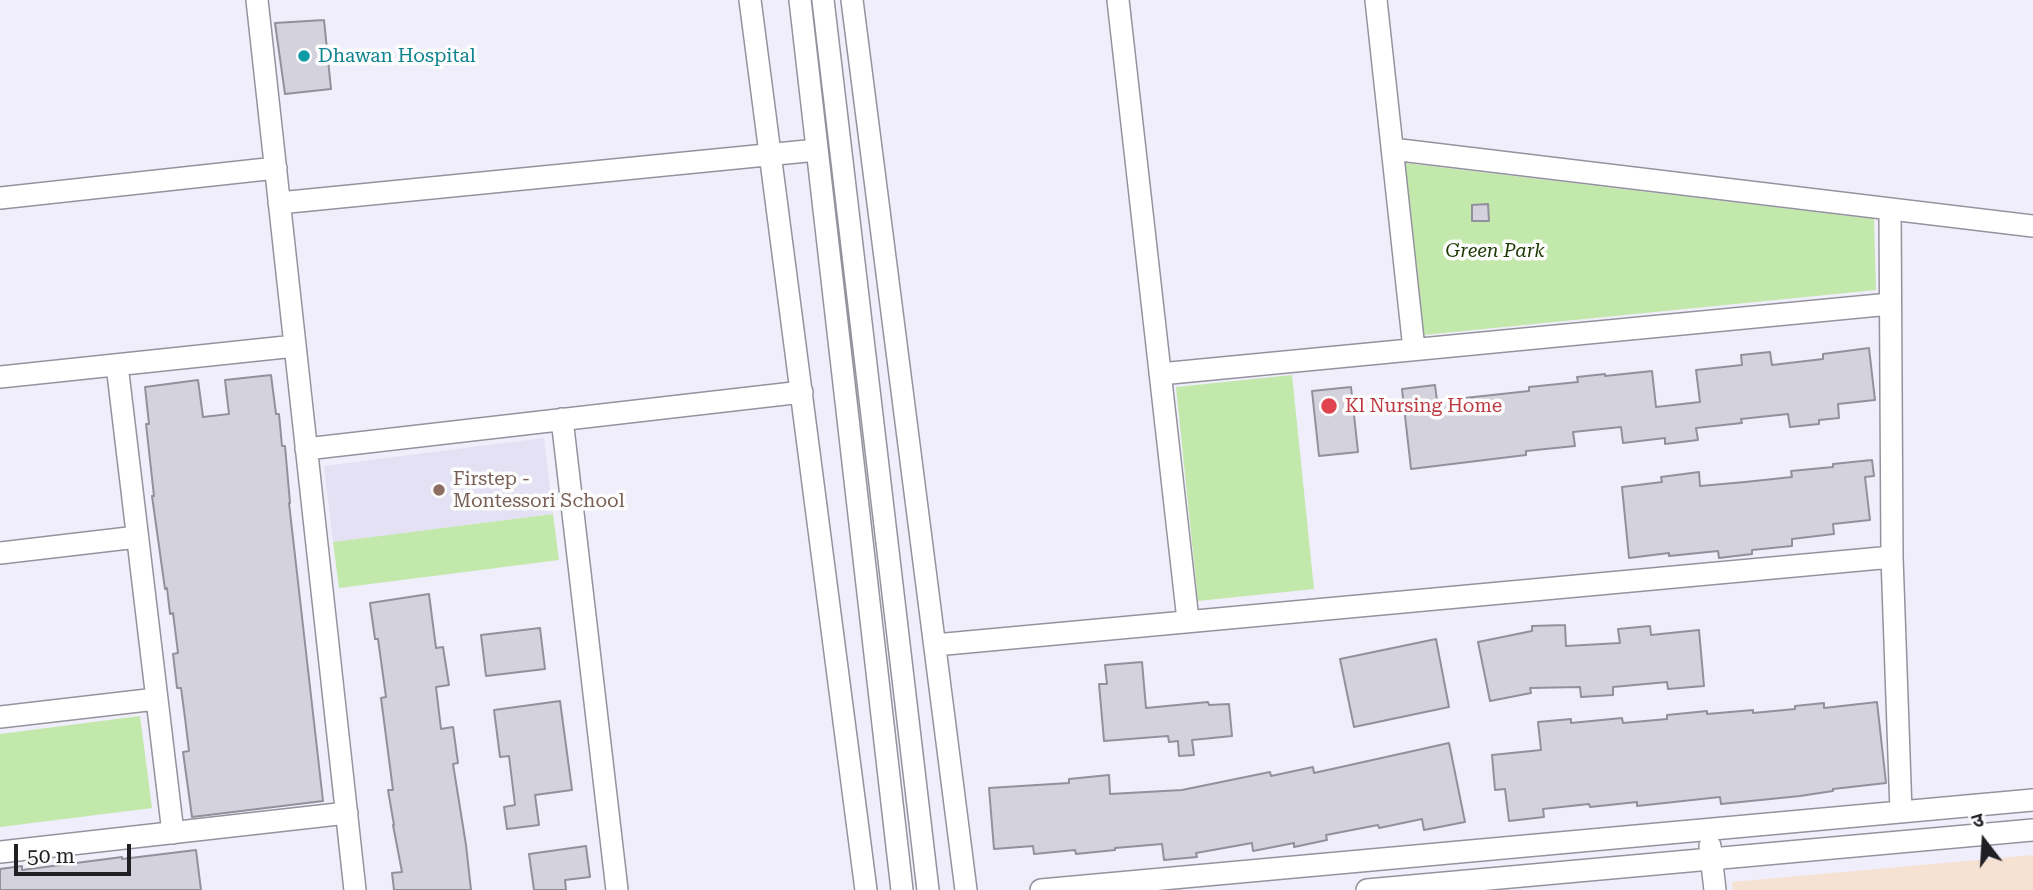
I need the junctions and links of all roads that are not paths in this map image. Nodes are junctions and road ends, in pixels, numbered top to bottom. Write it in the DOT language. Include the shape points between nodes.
graph roads {
  1 [pos="257,0"];
  2 [pos="750,0"];
  3 [pos="800,0"];
  4 [pos="823,0"];
  5 [pos="852,0"];
  6 [pos="1118,0"];
  7 [pos="1376,0"];
  8 [pos="817,149"];
  9 [pos="1392,149"];
  10 [pos="771,154"];
  11 [pos="275,168"];
  12 [pos="0,198"];
  13 [pos="279,203"];
  14 [pos="1890,209"];
  15 [pos="2033,226"];
  16 [pos="1890,304"];
  17 [pos="295,346"];
  18 [pos="1414,349"];
  19 [pos="117,365"];
  20 [pos="1160,374"];
  21 [pos="0,377"];
  22 [pos="802,392"];
  23 [pos="562,419"];
  24 [pos="306,449"];
  25 [pos="137,537"];
  26 [pos="0,553"];
  27 [pos="1892,557"];
  28 [pos="1188,620"];
  29 [pos="935,645"];
  30 [pos="156,699"];
  31 [pos="0,717"];
  32 [pos="2033,800"];
  33 [pos="1901,812"];
  34 [pos="347,813"];
  35 [pos="1708,830"];
  36 [pos="2033,830"];
  37 [pos="173,833"];
  38 [pos="0,852"];
  39 [pos="1712,859"];
  40 [pos="1504,884"];
  41 [pos="355,890"];
  42 [pos="617,890"];
  43 [pos="866,890"];
  44 [pos="902,890"];
  45 [pos="928,890"];
  46 [pos="967,890"];
  47 [pos="1041,890"];
  48 [pos="1367,890"];
  49 [pos="1715,890"];
  1 -- 11 [label="street"];
  2 -- 10 [label="street"];
  3 -- 8 [label="street"];
  4 -- 45 [label="street"];
  5 -- 29 [label="street"];
  6 -- 20 [label="street"];
  7 -- 9 [label="street"];
  8 -- 10 [label="street"];
  8 -- 44 [label="street"];
  9 -- 14 [label="street"];
  9 -- 18 [label="street"];
  10 -- 13 [label="street"];
  10 -- 22 [label="street"];
  11 -- 12 [label="street"];
  11 -- 13 [label="street"];
  13 -- 17 [label="street"];
  14 -- 15 [label="street"];
  14 -- 16 [label="street"];
  16 -- 18 [label="street"];
  16 -- 27 [label="street"];
  17 -- 19 [label="street"];
  17 -- 24 [label="street"];
  18 -- 20 [label="street"];
  19 -- 21 [label="street"];
  19 -- 25 [label="street"];
  20 -- 28 [label="street"];
  22 -- 23 [label="street"];
  22 -- 43 [label="street"];
  23 -- 24 [label="street"];
  23 -- 42 [label="street"];
  24 -- 34 [label="street"];
  25 -- 26 [label="street"];
  25 -- 30 [label="street"];
  27 -- 28 [label="street"];
  27 -- 33 [label="street"];
  28 -- 29 [label="street"];
  29 -- 46 [label="street"];
  30 -- 31 [label="street"];
  30 -- 37 [label="street"];
  32 -- 33 [label="street"];
  33 -- 35 [label="street"];
  34 -- 37 [label="street"];
  34 -- 41 [label="street"];
  35 -- 39 [label="street"];
  35 -- 47 [label="street"];
  36 -- 39 [label="street"];
  37 -- 38 [label="street"];
  39 -- 40 [label="street"];
  39 -- 49 [label="street"];
  40 -- 48 [label="street"];
}
